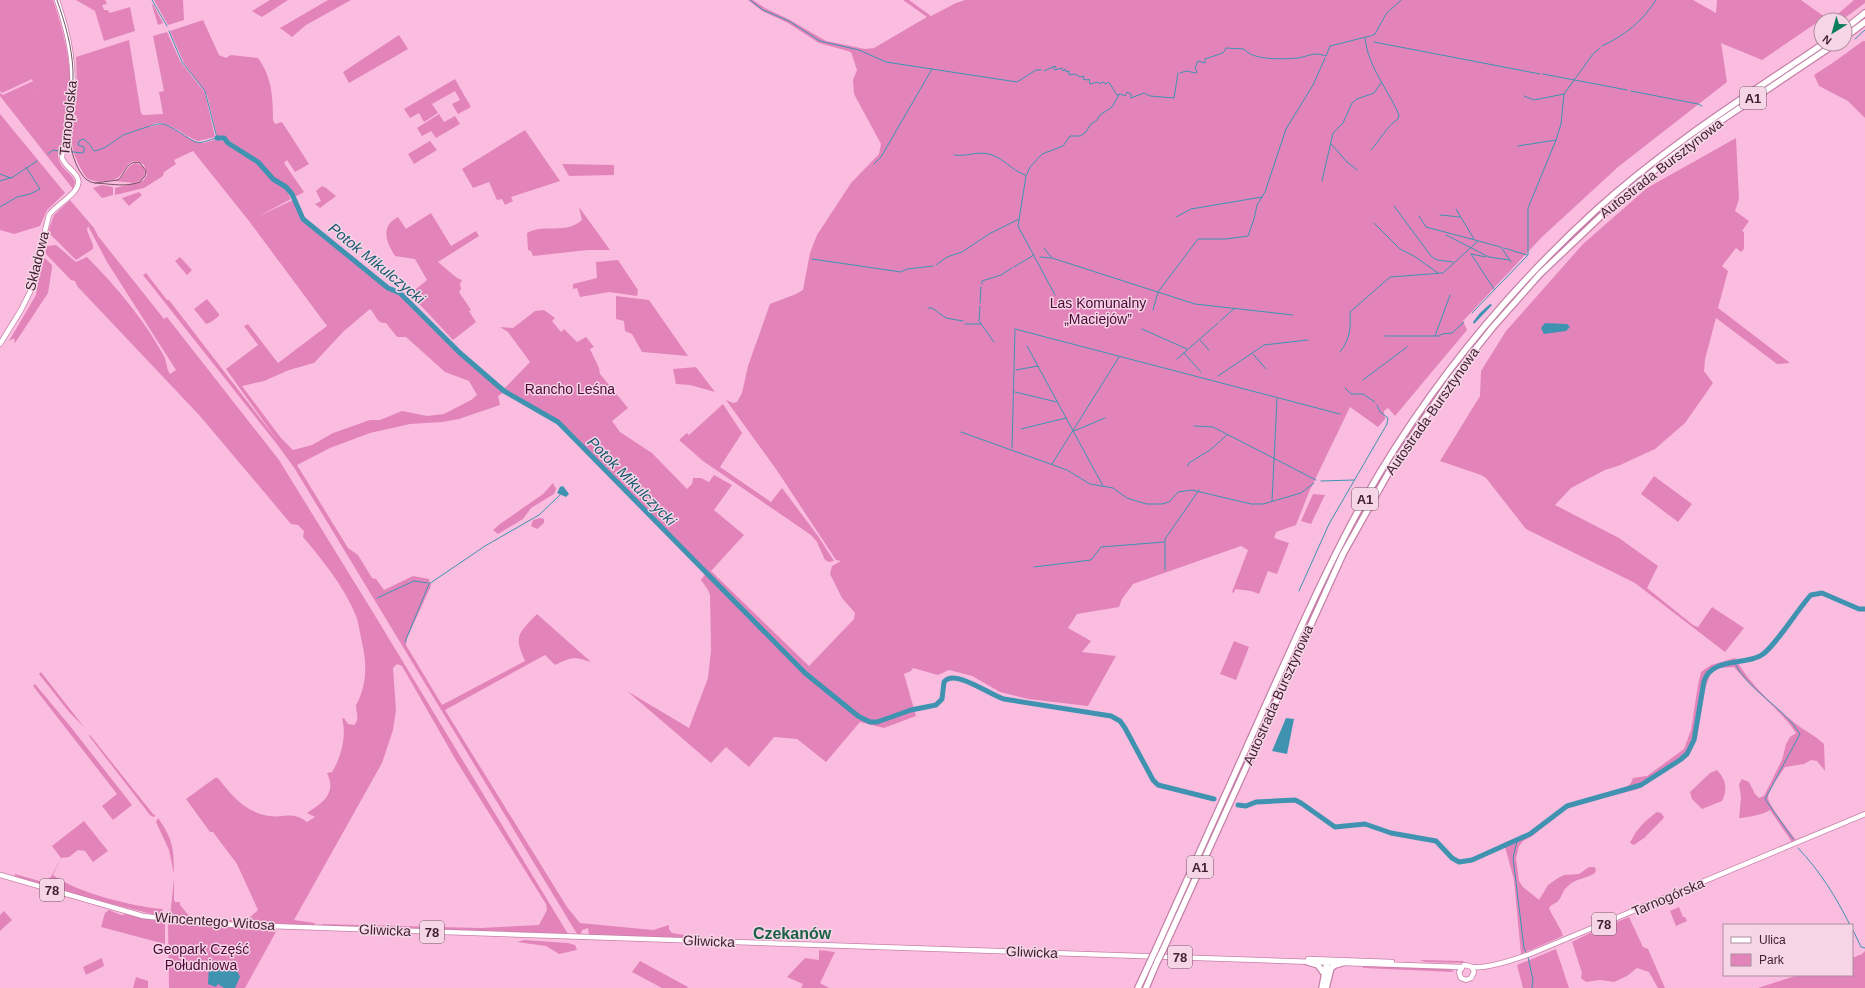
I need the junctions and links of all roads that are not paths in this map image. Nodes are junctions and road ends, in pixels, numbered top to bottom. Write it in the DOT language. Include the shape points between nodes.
graph roads {
  1 [pos="57,0"];
  2 [pos="1865,13"];
  3 [pos="1865,22"];
  4 [pos="1853,23"];
  5 [pos="1853,31"];
  6 [pos="1813,51"];
  7 [pos="1823,52"];
  8 [pos="79,184"];
  9 [pos="0,344"];
  10 [pos="1865,814"];
  11 [pos="0,875"];
  12 [pos="291,927"];
  13 [pos="1294,960"];
  14 [pos="1327,960"];
  15 [pos="1308,962"];
  16 [pos="1345,962"];
  17 [pos="1420,965"];
  18 [pos="1460,969"];
  19 [pos="1473,970"];
  20 [pos="1326,975"];
  21 [pos="1138,988"];
  22 [pos="1146,988"];
  23 [pos="1322,988"];
  24 [pos="1326,988"];
  1 -- 8 [label="main road, Tarnopolska" via="68,36 73,72 72,104 62,155 63,161 76,176"];
  2 -- 4 [label="highway"];
  3 -- 5 [label="highway"];
  6 -- 21 [label="highway, Autostrada Bursztynowa / A1, bridge" via="1670,149 1595,211 1515,292 1454,364 1392,454 1356,515 1319,588"];
  7 -- 22 [label="highway, Autostrada Bursztynowa / A1, bridge" via="1674,154 1600,216 1520,296 1450,381 1398,457 1327,586"];
  8 -- 9 [label="main road, Składowa" via="76,190 49,215 30,292"];
  10 -- 19 [label="main road, Tarnogórska / 78" via="1530,954"];
  11 -- 12 [label="main road, Wincentego Witosa / 78" via="153,918 212,924"];
  12 -- 13 [label="main road, Gliwicka / 78"];
  13 -- 14 [label="main road, Gliwicka / 78"];
  13 -- 15 [label="main road, Gliwicka / 78"];
  14 -- 15 [label="main road, Gliwicka / 78"];
  14 -- 16 [label="main road, 78"];
  14 -- 17 [label="main road, 78" via="1372,960"];
  14 -- 20 [label="highway"];
  15 -- 20 [label="highway" via="1320,966"];
  16 -- 17 [label="main road, 78"];
  16 -- 20 [label="highway" via="1332,966"];
  17 -- 18 [label="main road, 78"];
  18 -- 19 [label="main road, 78" via="1466,965"];
  18 -- 19 [label="main road, 78" via="1461,977 1466,980 1471,978"];
  20 -- 23 [label="highway"];
  20 -- 24 [label="highway"];
}
